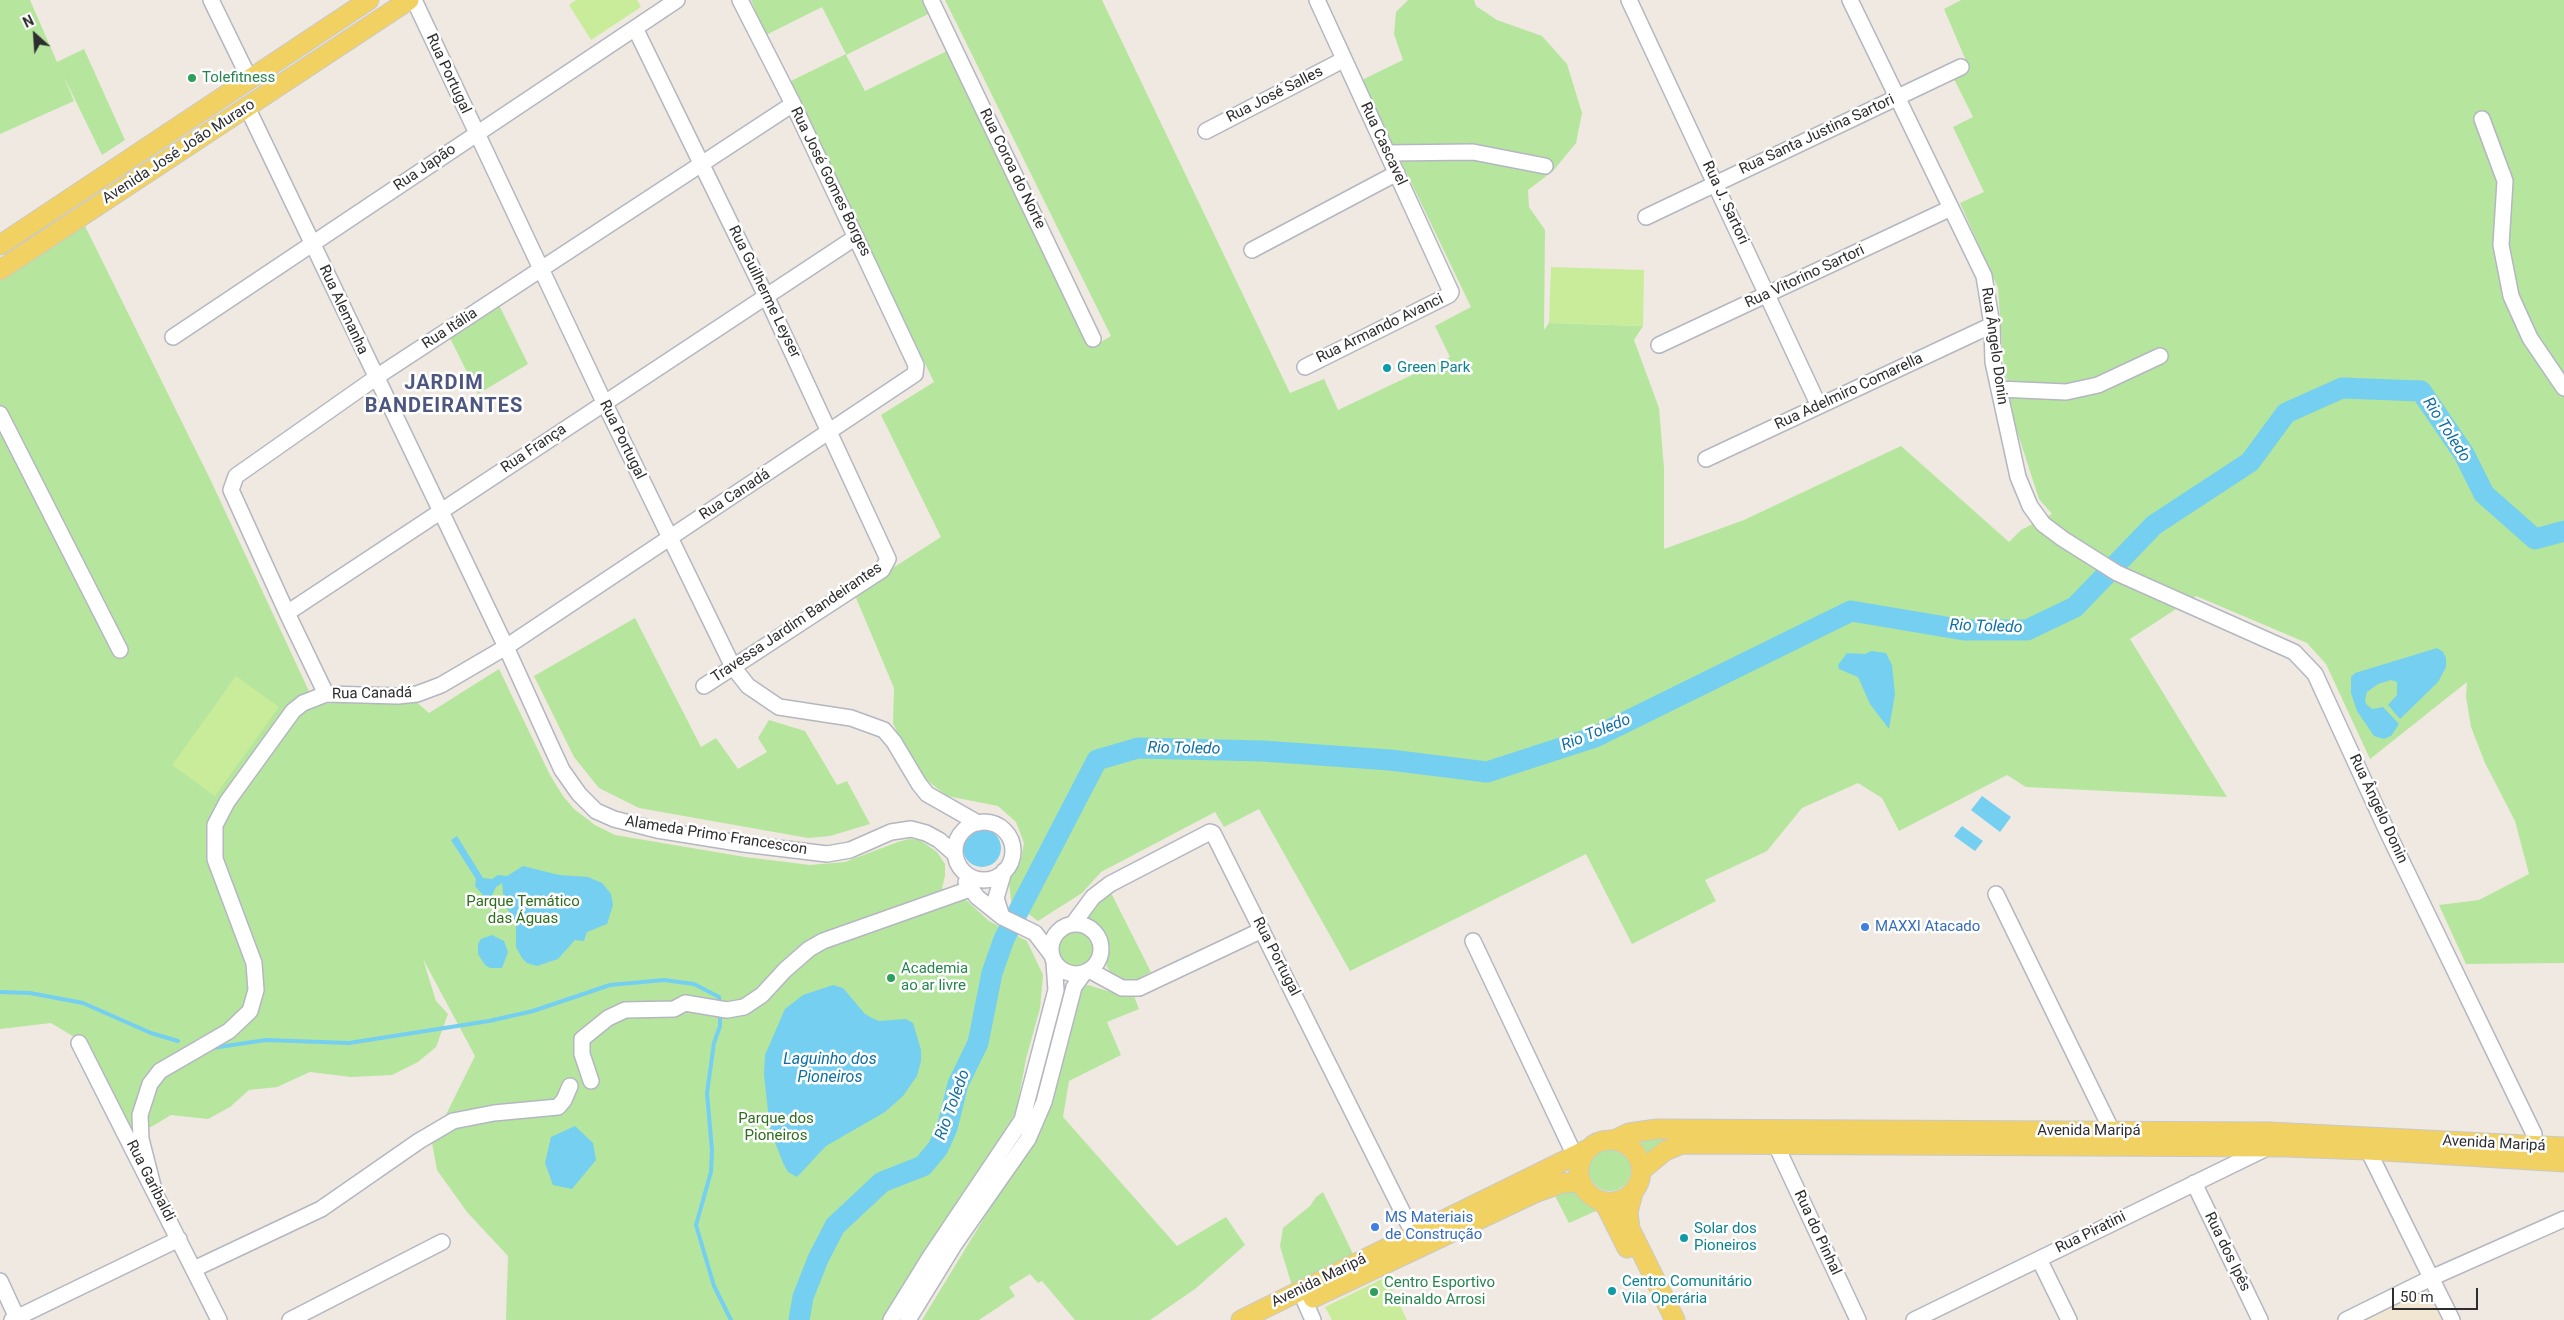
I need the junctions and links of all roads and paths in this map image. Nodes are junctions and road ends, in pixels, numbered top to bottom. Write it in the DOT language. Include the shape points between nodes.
graph roads {
  1 [pos="211,0"];
  2 [pos="370,0"];
  3 [pos="408,0"];
  4 [pos="414,0"];
  5 [pos="677,0"];
  6 [pos="740,0"];
  7 [pos="931,0"];
  8 [pos="1316,0"];
  9 [pos="1629,0"];
  10 [pos="1850,0"];
  11 [pos="658,5"];
  12 [pos="635,28"];
  13 [pos="1343,60"];
  14 [pos="1961,67"];
  15 [pos="250,80"];
  16 [pos="1897,97"];
  17 [pos="792,104"];
  18 [pos="247,107"];
  19 [pos="204,110"];
  20 [pos="2482,119"];
  21 [pos="1206,131"];
  22 [pos="476,134"];
  23 [pos="153,142"];
  24 [pos="185,149"];
  25 [pos="1387,153"];
  26 [pos="702,164"];
  27 [pos="1545,166"];
  28 [pos="1397,173"];
  29 [pos="1715,183"];
  30 [pos="121,190"];
  31 [pos="1951,208"];
  32 [pos="1646,217"];
  33 [pos="856,237"];
  34 [pos="312,243"];
  35 [pos="0,245"];
  36 [pos="1252,250"];
  37 [pos="0,270"];
  38 [pos="542,270"];
  39 [pos="1451,288"];
  40 [pos="1768,294"];
  41 [pos="766,296"];
  42 [pos="1992,325"];
  43 [pos="173,338"];
  44 [pos="1093,338"];
  45 [pos="1660,346"];
  46 [pos="2160,356"];
  47 [pos="916,365"];
  48 [pos="1305,367"];
  49 [pos="376,378"];
  50 [pos="2564,388"];
  51 [pos="1999,389"];
  52 [pos="604,402"];
  53 [pos="1819,406"];
  54 [pos="0,414"];
  55 [pos="830,432"];
  56 [pos="1706,459"];
  57 [pos="440,512"];
  58 [pos="669,538"];
  59 [pos="888,559"];
  60 [pos="287,612"];
  61 [pos="506,647"];
  62 [pos="120,650"];
  63 [pos="733,667"];
  64 [pos="704,686"];
  65 [pos="326,694"];
  66 [pos="978,823"];
  67 [pos="1004,871"];
  68 [pos="962,872"];
  69 [pos="1996,894"];
  70 [pos="1003,917"];
  71 [pos="1073,924"];
  72 [pos="1028,930"];
  73 [pos="1262,930"];
  74 [pos="1059,931"];
  75 [pos="1473,941"];
  76 [pos="1053,958"];
  77 [pos="1087,972"];
  78 [pos="79,1043"];
  79 [pos="591,1081"];
  80 [pos="570,1086"];
  81 [pos="2112,1131"];
  82 [pos="1777,1137"];
  83 [pos="1616,1139"];
  84 [pos="2236,1139"];
  85 [pos="2269,1140"];
  86 [pos="2368,1143"];
  87 [pos="2564,1147"];
  88 [pos="1580,1153"];
  89 [pos="2532,1153"];
  90 [pos="2564,1162"];
  91 [pos="1642,1170"];
  92 [pos="1581,1182"];
  93 [pos="2194,1183"];
  94 [pos="153,1186"];
  95 [pos="1633,1193"];
  96 [pos="1599,1200"];
  97 [pos="2564,1219"];
  98 [pos="1414,1235"];
  99 [pos="179,1239"];
  100 [pos="442,1242"];
  101 [pos="2039,1259"];
  102 [pos="194,1269"];
  103 [pos="2431,1278"];
  104 [pos="0,1281"];
  105 [pos="1305,1302"];
  106 [pos="16,1319"];
  107 [pos="219,1320"];
  108 [pos="290,1320"];
  109 [pos="891,1320"];
  110 [pos="908,1320"];
  111 [pos="1241,1320"];
  112 [pos="1269,1320"];
  113 [pos="1313,1320"];
  114 [pos="1662,1320"];
  115 [pos="1675,1320"];
  116 [pos="1858,1320"];
  117 [pos="1914,1320"];
  118 [pos="2069,1320"];
  119 [pos="2260,1320"];
  120 [pos="2346,1320"];
  121 [pos="2452,1320"];
  1 -- 15 [label="street"];
  2 -- 15 [label="main road, Avenida José João Muraro"];
  3 -- 18 [label="main road, Avenida José João Muraro"];
  4 -- 22 [label="street, Rua Portugal"];
  5 -- 11 [label="street, Rua Japão"];
  6 -- 17 [label="street, Rua José Gomes Borges"];
  7 -- 44 [label="street, Rua Coroa do Norte"];
  8 -- 13 [label="street, Rua Cascavel"];
  9 -- 29 [label="street, Rua J. Sartori"];
  10 -- 16 [label="street, Rua Ângelo Donin"];
  11 -- 12 [label="street, Rua Japão"];
  12 -- 22 [label="street, Rua Japão"];
  12 -- 26 [label="street, Rua Guilherme Leyser"];
  13 -- 21 [label="street, Rua José Salles"];
  13 -- 25 [label="street, Rua Cascavel"];
  14 -- 16 [label="street, Rua Santa Justina Sartori"];
  15 -- 19 [label="main road, Avenida José João Muraro"];
  16 -- 29 [label="street, Rua Santa Justina Sartori"];
  16 -- 31 [label="street, Rua Ângelo Donin"];
  17 -- 26 [label="street, Rua Itália"];
  17 -- 33 [label="street, Rua José Gomes Borges"];
  18 -- 24 [label="main road, Avenida José João Muraro"];
  18 -- 34 [label="street, Rua Alemanha"];
  19 -- 23 [label="main road, Avenida José João Muraro"];
  19 -- 24 [label="main road" via="173,135 175,142"];
  20 -- 50 [label="street" via="2505,182 2501,245 2512,296 2530,338"];
  22 -- 34 [label="street, Rua Japão"];
  22 -- 38 [label="street, Rua Portugal"];
  23 -- 30 [label="main road" via="164,147 163,158"];
  23 -- 35 [label="main road, Avenida José João Muraro"];
  24 -- 30 [label="main road, Avenida José João Muraro"];
  25 -- 27 [label="street" via="1473,152"];
  25 -- 28 [label="street, Rua Cascavel"];
  26 -- 38 [label="street, Rua Itália"];
  26 -- 41 [label="street, Rua Guilherme Leyser"];
  28 -- 36 [label="street"];
  28 -- 39 [label="street, Rua Cascavel"];
  29 -- 32 [label="street, Rua Santa Justina Sartori"];
  29 -- 40 [label="street, Rua J. Sartori"];
  30 -- 37 [label="main road, Avenida José João Muraro"];
  31 -- 40 [label="street, Rua Vitorino Sartori"];
  31 -- 42 [label="street, Rua Ângelo Donin" via="1984,276"];
  33 -- 41 [label="street, Rua França"];
  33 -- 47 [label="street, Rua José Gomes Borges"];
  34 -- 43 [label="street, Rua Japão"];
  34 -- 49 [label="street, Rua Alemanha"];
  38 -- 49 [label="street, Rua Itália"];
  38 -- 52 [label="street, Rua Portugal"];
  39 -- 48 [label="street, Rua Armando Avanci" via="1449,295"];
  40 -- 45 [label="street, Rua Vitorino Sartori"];
  40 -- 53 [label="street, Rua J. Sartori"];
  41 -- 52 [label="street, Rua França"];
  41 -- 55 [label="street, Rua Guilherme Leyser"];
  42 -- 51 [label="street, Rua Ângelo Donin" via="1993,362"];
  42 -- 53 [label="street, Rua Adelmiro Comarella"];
  46 -- 51 [label="street" via="2098,385 2066,392"];
  47 -- 55 [label="street, Rua Canadá" via="915,374"];
  49 -- 57 [label="street, Rua Alemanha"];
  49 -- 60 [label="street, Rua Itália" via="236,476 232,483 231,490"];
  51 -- 89 [label="street, Rua Ângelo Donin" via="2018,477 2030,506 2043,524 2117,573 2294,652 2315,674 2534,1134"];
  52 -- 57 [label="street, Rua França"];
  52 -- 58 [label="street, Rua Portugal"];
  53 -- 56 [label="street, Rua Adelmiro Comarella"];
  54 -- 62 [label="street"];
  55 -- 58 [label="street, Rua Canadá"];
  55 -- 59 [label="street, Rua Guilherme Leyser"];
  57 -- 60 [label="street, Rua França"];
  57 -- 61 [label="street, Rua Alemanha"];
  58 -- 61 [label="street, Rua Canadá"];
  58 -- 63 [label="street, Rua Portugal"];
  59 -- 63 [label="street, Travessa Jardim Bandeirantes" via="882,570"];
  60 -- 65 [label="street"];
  61 -- 65 [label="street, Rua Canadá" via="441,685 417,694"];
  61 -- 68 [label="street, Alameda Primo Francescon" via="562,770 596,811 657,830 828,854 850,850 891,832 911,829 939,840"];
  63 -- 64 [label="street, Travessa Jardim Bandeirantes"];
  63 -- 66 [label="street, Rua Portugal" via="748,686 779,707 851,718 884,730 919,784 933,799"];
  65 -- 94 [label="street, Rua Canadá" via="303,703 293,711 227,802 215,826 215,859 254,963 256,990 250,1011 229,1030 160,1070 150,1084 140,1115 141,1140"];
  66 -- 67 [label="street" via="996,825 1009,838 1012,855"];
  66 -- 68 [label="street" via="958,838"];
  67 -- 68 [label="street" via="981,880"];
  67 -- 70 [label="street" via="996,898"];
  68 -- 70 [label="street"];
  68 -- 79 [label="street" via="934,900 809,949 754,1002 737,1010 685,1003 674,1009 625,1010 608,1018 582,1039 582,1054"];
  69 -- 81 [label="street"];
  70 -- 72 [label="street"];
  71 -- 73 [label="street, Rua Portugal" via="1105,888 1210,832 1214,833"];
  71 -- 74 [label="street"];
  71 -- 77 [label="street" via="1089,928 1100,940 1101,956"];
  72 -- 74 [label="street"];
  72 -- 76 [label="street"];
  73 -- 77 [label="street" via="1139,988 1122,988"];
  73 -- 98 [label="street, Rua Portugal"];
  74 -- 76 [label="street" via="1054,938"];
  75 -- 88 [label="street"];
  76 -- 77 [label="street" via="1067,973"];
  76 -- 109 [label="street" via="1056,990 1022,1120"];
  77 -- 110 [label="street" via="1076,983 1072,993 1044,1102 1028,1139 954,1245"];
  78 -- 94 [label="street, Rua Garibaldi"];
  80 -- 102 [label="street" via="558,1106 453,1121 321,1209"];
  81 -- 82 [label="main road, Avenida Maripá"];
  81 -- 84 [label="main road, Avenida Maripá"];
  82 -- 83 [label="main road, Avenida Maripá" via="1657,1129 1628,1133"];
  82 -- 84 [label="main road, Avenida Maripá"];
  82 -- 91 [label="main road, Avenida Maripá" via="1682,1144 1665,1151"];
  82 -- 116 [label="street, Rua do Pinhal"];
  83 -- 88 [label="main road" via="1595,1144"];
  83 -- 91 [label="main road" via="1634,1150"];
  84 -- 85 [label="main road, Avenida Maripá"];
  85 -- 86 [label="main road, Avenida Maripá"];
  85 -- 93 [label="street, Rua Piratini"];
  86 -- 89 [label="main road, Avenida Maripá"];
  86 -- 103 [label="street"];
  87 -- 89 [label="main road, Avenida Maripá"];
  88 -- 92 [label="main road"];
  88 -- 98 [label="main road, Avenida Maripá"];
  89 -- 90 [label="main road, Avenida Maripá"];
  91 -- 95 [label="main road"];
  92 -- 96 [label="main road" via="1585,1190"];
  92 -- 105 [label="main road, Avenida Maripá" via="1562,1183 1537,1192"];
  93 -- 101 [label="street, Rua Piratini"];
  93 -- 119 [label="street, Rua dos Ipês"];
  94 -- 99 [label="street, Rua Garibaldi"];
  95 -- 96 [label="main road" via="1614,1202"];
  95 -- 115 [label="main road" via="1628,1212 1630,1228"];
  96 -- 114 [label="main road" via="1608,1210"];
  97 -- 103 [label="street"];
  98 -- 111 [label="main road, Avenida Maripá"];
  99 -- 102 [label="street, Rua Garibaldi"];
  99 -- 106 [label="street"];
  100 -- 108 [label="street"];
  101 -- 117 [label="street, Rua Piratini"];
  101 -- 118 [label="street"];
  102 -- 107 [label="street, Rua Garibaldi"];
  103 -- 120 [label="street"];
  103 -- 121 [label="street"];
  104 -- 106 [label="street"];
  105 -- 112 [label="main road, Avenida Maripá"];
  105 -- 113 [label="street"];
}
